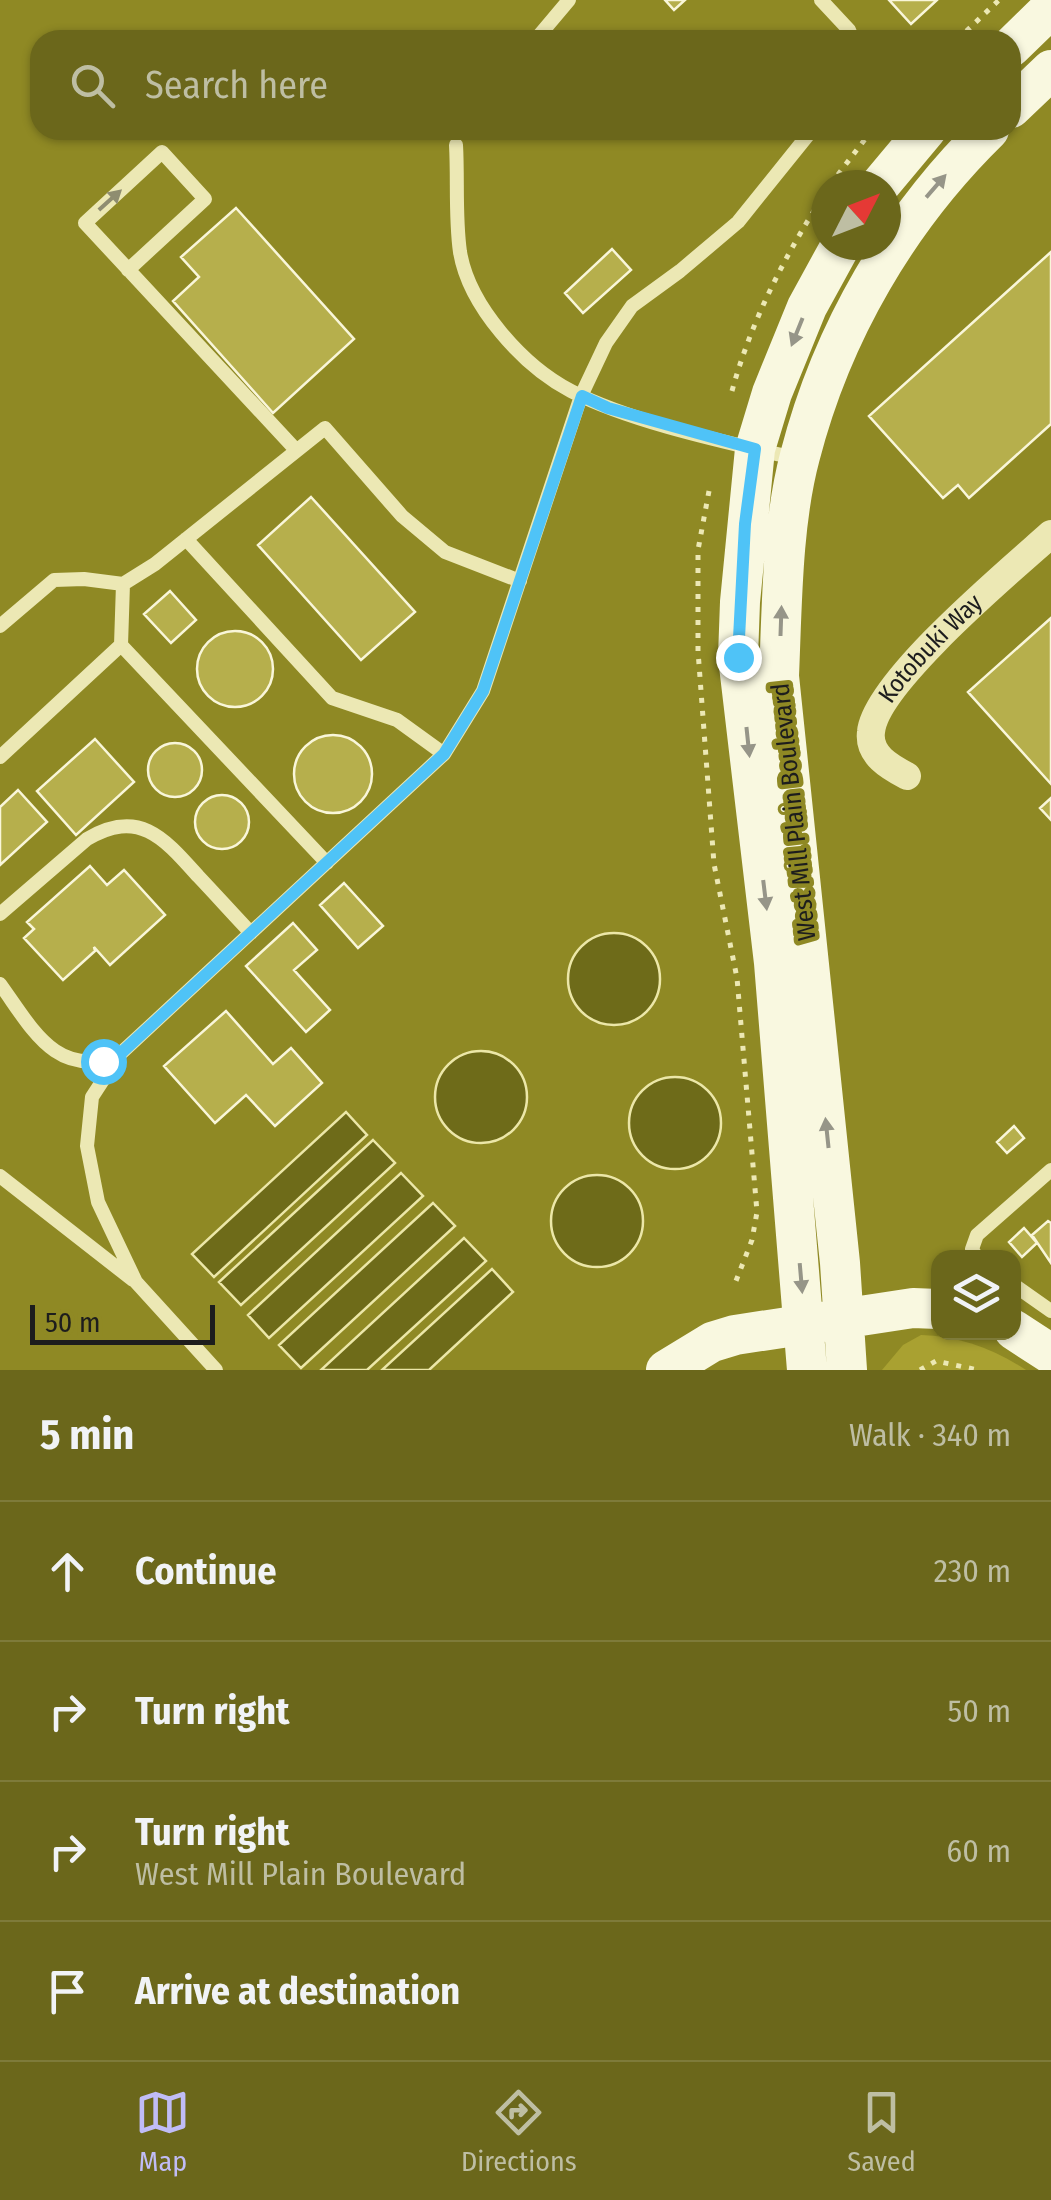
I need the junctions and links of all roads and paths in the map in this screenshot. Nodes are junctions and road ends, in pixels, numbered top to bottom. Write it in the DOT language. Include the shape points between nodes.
graph roads {
  1 [pos="569,0"];
  2 [pos="821,0"];
  3 [pos="998,0"];
  4 [pos="1051,8"];
  5 [pos="544,30"];
  6 [pos="849,30"];
  7 [pos="967,30"];
  8 [pos="1021,36"];
  9 [pos="1051,70"];
  10 [pos="1021,98"];
  11 [pos="804,140"];
  12 [pos="864,140"];
  13 [pos="918,140"];
  14 [pos="980,140"];
  15 [pos="456,144"];
  16 [pos="841,170"];
  17 [pos="893,170"];
  18 [pos="811,219"];
  19 [pos="833,260"];
  20 [pos="128,270"];
  21 [pos="732,392"];
  22 [pos="582,396"];
  23 [pos="755,449"];
  24 [pos="296,450"];
  25 [pos="799,459"];
  26 [pos="709,491"];
  27 [pos="1051,534"];
  28 [pos="186,539"];
  29 [pos="520,581"];
  30 [pos="122,584"];
  31 [pos="0,626"];
  32 [pos="121,645"];
  33 [pos="444,754"];
  34 [pos="0,757"];
  35 [pos="907,776"];
  36 [pos="327,863"];
  37 [pos="0,914"];
  38 [pos="251,933"];
  39 [pos="0,984"];
  40 [pos="120,1054"];
  41 [pos="1051,1170"];
  42 [pos="0,1176"];
  43 [pos="973,1250"];
  44 [pos="136,1282"];
  45 [pos="734,1286"];
  46 [pos="1021,1289"];
  47 [pos="931,1309"];
  48 [pos="1051,1311"];
  49 [pos="824,1322"];
  50 [pos="1021,1335"];
  51 [pos="1051,1354"];
  52 [pos="216,1370"];
  53 [pos="666,1370"];
  54 [pos="807,1370"];
  55 [pos="847,1370"];
  56 [pos="920,1370"];
  57 [pos="978,1370"];
  1 -- 5 [label="lane"];
  2 -- 6 [label="lane"];
  3 -- 7 [label="path"];
  4 -- 8 [label="main road"];
  9 -- 10 [label="main road"];
  11 -- 22 [label="lane" via="738,222 632,306 606,342"];
  12 -- 16 [label="path"];
  13 -- 17 [label="main road"];
  25 -- 14 [label="main road, West Mill Plain Boulevard, one-way" via="853,316 891,246"];
  15 -- 22 [label="lane" via="460,253 480,306 518,351"];
  18 -- 21 [label="path" via="772,288"];
  19 -- 23 [label="main road, West Mill Plain Boulevard, one-way" via="807,307"];
  20 -- 20 [label="lane, one-way" via="85,223 162,152 205,199"];
  20 -- 24 [label="lane"];
  22 -- 23 [label="lane"];
  22 -- 29 [label="lane"];
  23 -- 25 [label="lane"];
  23 -- 49 [label="main road, West Mill Plain Boulevard, one-way" via="738,657"];
  24 -- 28 [label="lane"];
  24 -- 29 [label="lane" via="324,428 402,516 445,552"];
  49 -- 25 [label="main road, West Mill Plain Boulevard, one-way" via="839,1246 779,676"];
  26 -- 45 [label="path" via="698,550 698,651 714,864 737,978 757,1212"];
  27 -- 35 [label="street, Kotobuki Way" via="935,641 876,715 872,746"];
  28 -- 30 [label="lane"];
  28 -- 33 [label="lane" via="332,698 397,720"];
  29 -- 33 [label="lane" via="483,691"];
  30 -- 31 [label="lane" via="54,580"];
  30 -- 32 [label="lane"];
  32 -- 34 [label="lane"];
  32 -- 36 [label="lane"];
  33 -- 36 [label="lane"];
  36 -- 38 [label="lane"];
  37 -- 38 [label="lane" via="87,838 138,827 169,844"];
  38 -- 40 [label="lane"];
  39 -- 40 [label="lane" via="52,1050 86,1063"];
  40 -- 44 [label="lane" via="92,1097 87,1146 98,1202"];
  41 -- 43 [label="lane" via="978,1234"];
  42 -- 44 [label="lane"];
  44 -- 52 [label="lane"];
  46 -- 48 [label="lane"];
  47 -- 49 [label="main road"];
  49 -- 53 [label="main road" via="712,1342"];
  49 -- 54 [label="main road, West Mill Plain Boulevard"];
  49 -- 55 [label="main road, West Mill Plain Boulevard"];
  50 -- 51 [label="main road"];
  56 -- 57 [label="path" via="936,1362"];
}
